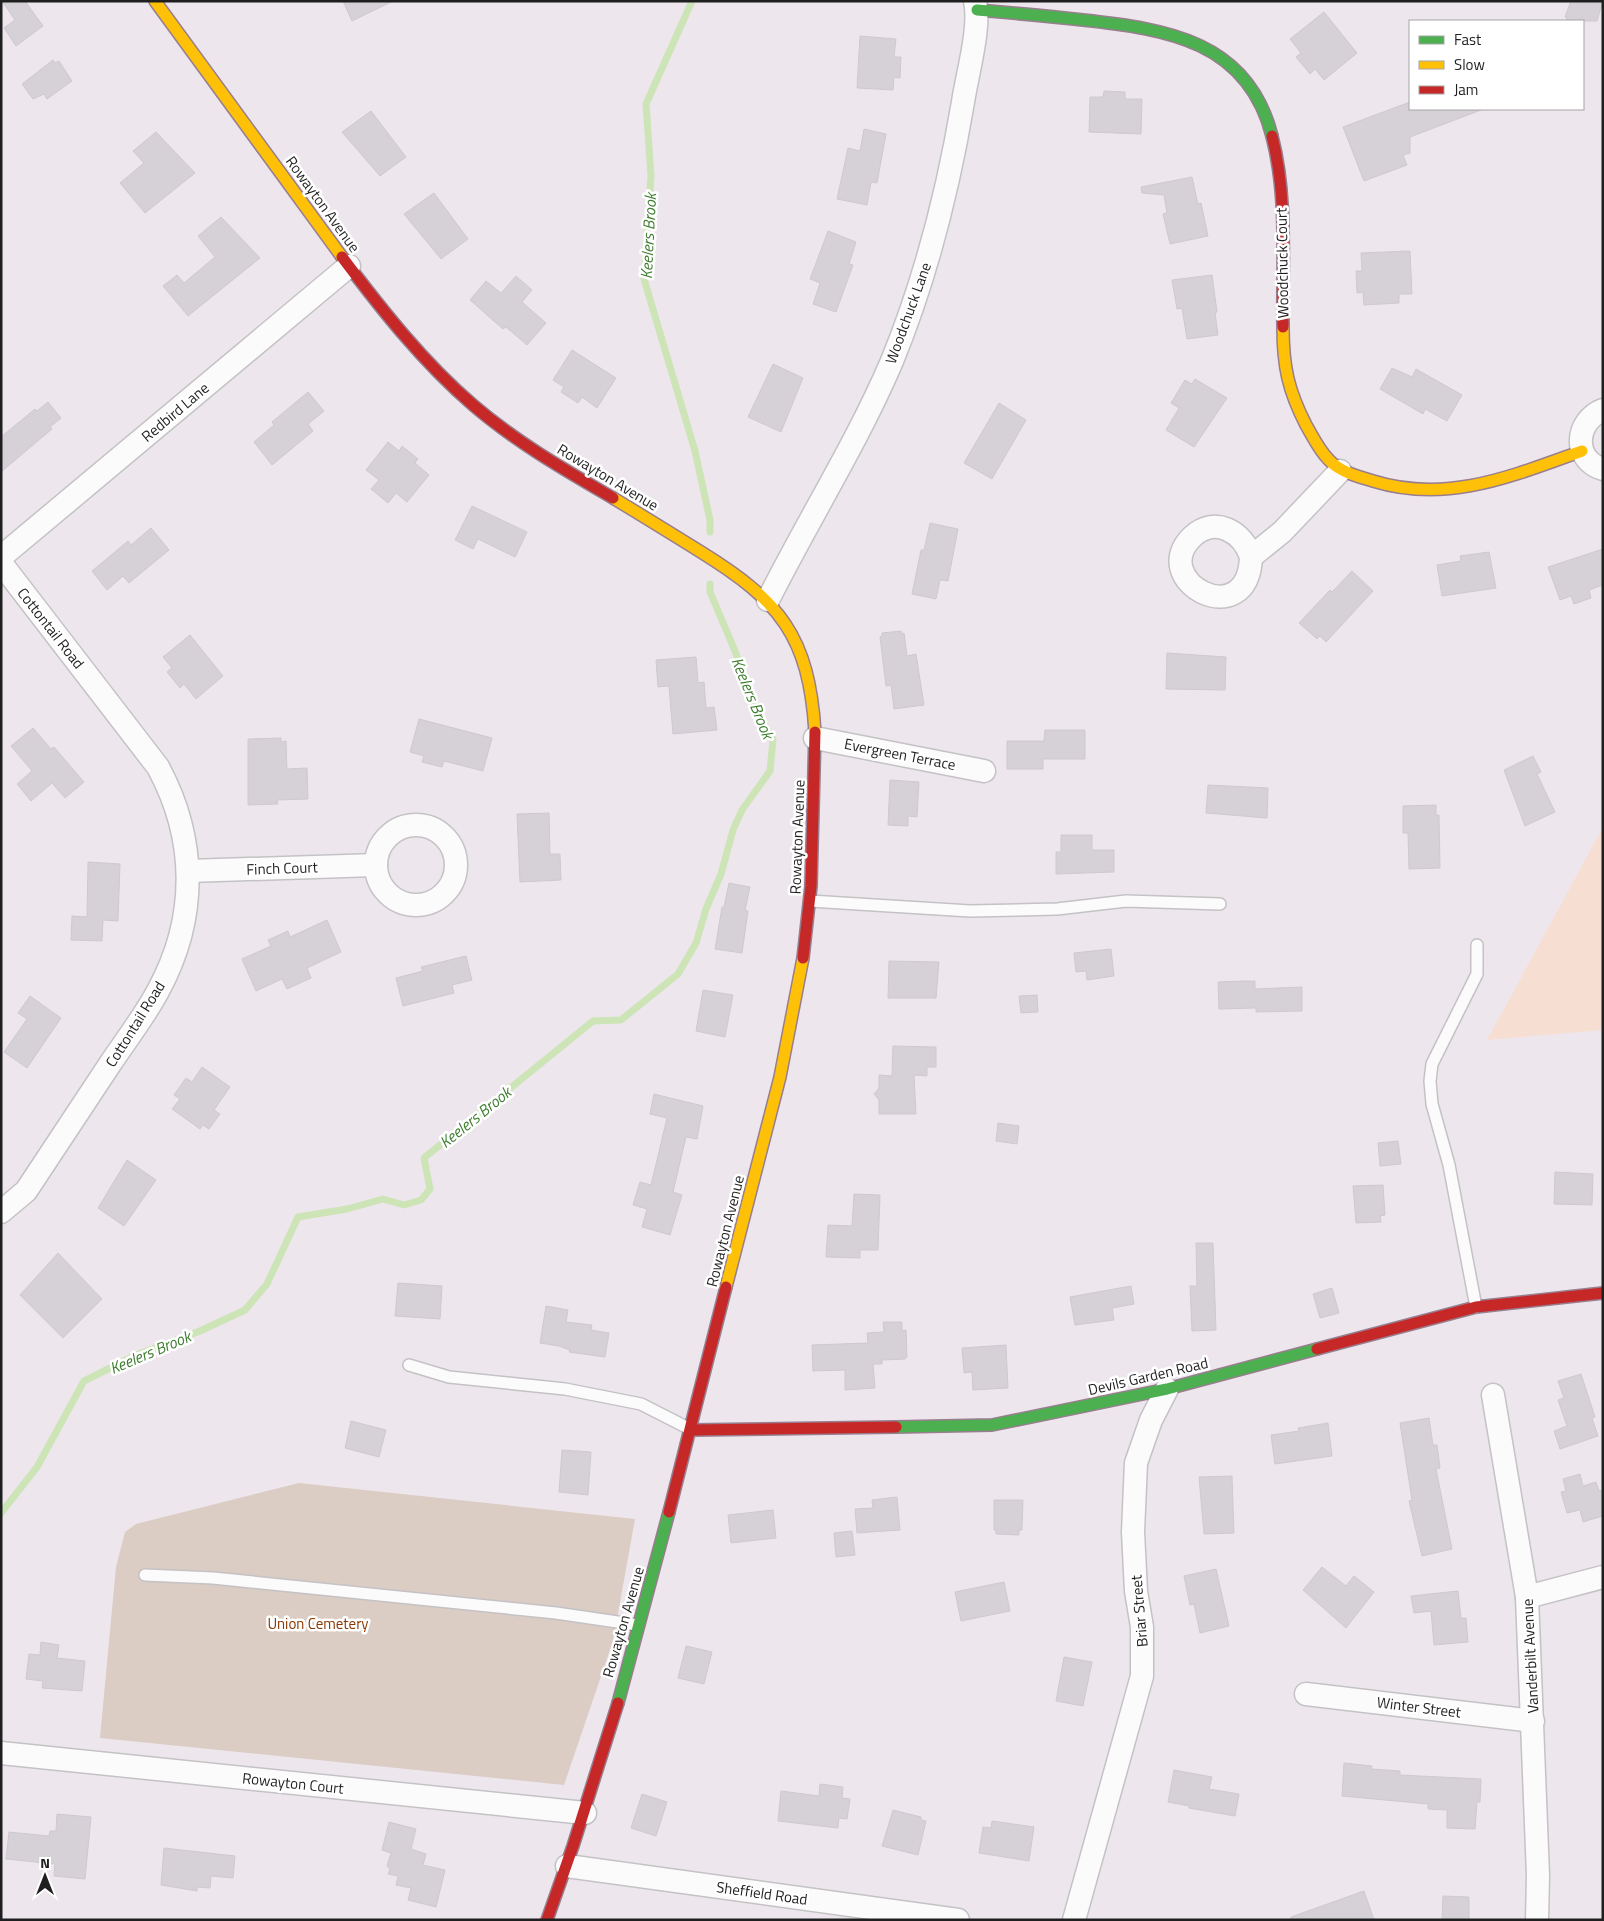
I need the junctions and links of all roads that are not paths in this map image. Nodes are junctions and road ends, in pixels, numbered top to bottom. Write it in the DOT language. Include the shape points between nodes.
graph roads {
  1 [pos="155,1"];
  2 [pos="976,6"];
  3 [pos="349,266"];
  4 [pos="1603,410"];
  5 [pos="1582,451"];
  6 [pos="1603,469"];
  7 [pos="1340,471"];
  8 [pos="1,557"];
  9 [pos="1251,557"];
  10 [pos="1,563"];
  11 [pos="768,600"];
  12 [pos="815,738"];
  13 [pos="984,771"];
  14 [pos="376,865"];
  15 [pos="188,871"];
  16 [pos="810,901"];
  17 [pos="1220,904"];
  18 [pos="1477,945"];
  19 [pos="1,1212"];
  20 [pos="1603,1293"];
  21 [pos="1476,1307"];
  22 [pos="410,1365"];
  23 [pos="1167,1390"];
  24 [pos="1493,1395"];
  25 [pos="692,1430"];
  26 [pos="145,1575"];
  27 [pos="1603,1577"];
  28 [pos="1527,1597"];
  29 [pos="638,1626"];
  30 [pos="1306,1694"];
  31 [pos="1533,1721"];
  32 [pos="1,1753"];
  33 [pos="585,1813"];
  34 [pos="567,1866"];
  35 [pos="547,1920"];
  36 [pos="958,1920"];
  37 [pos="1074,1920"];
  38 [pos="1537,1920"];
  1 -- 3 [label="street, Rowayton Avenue"];
  2 -- 7 [label="street, Woodchuck Court" via="1153,27 1190,38 1220,56 1246,82 1269,118 1281,170 1287,382 1322,454"];
  2 -- 11 [label="street, Woodchuck Lane" via="954,157 936,233 911,312 865,416"];
  3 -- 8 [label="street, Redbird Lane"];
  3 -- 11 [label="street, Rowayton Avenue" via="393,323 473,405 525,444 677,536"];
  4 -- 5 [label="street" via="1587,420 1580,441"];
  5 -- 6 [label="street" via="1588,461"];
  5 -- 7 [label="street, Woodchuck Court" via="1512,476 1456,490 1402,490"];
  7 -- 9 [label="street" via="1282,532"];
  10 -- 15 [label="street, Cottontail Road" via="158,767 173,795 182,826"];
  11 -- 12 [label="street, Rowayton Avenue" via="783,619 808,669"];
  12 -- 13 [label="street, Evergreen Terrace"];
  12 -- 16 [label="street, Rowayton Avenue"];
  14 -- 15 [label="street, Finch Court"];
  15 -- 19 [label="street, Cottontail Road" via="182,928 158,991 26,1191"];
  16 -- 17 [label="lane" via="970,912 1057,909 1126,901"];
  16 -- 25 [label="street, Rowayton Avenue" via="792,1023"];
  18 -- 21 [label="lane" via="1477,974 1432,1064 1430,1081 1432,1104 1449,1165"];
  20 -- 21 [label="street, Devils Garden Road"];
  21 -- 23 [label="street, Devils Garden Road"];
  22 -- 25 [label="lane" via="450,1377 564,1389 641,1404"];
  23 -- 25 [label="street, Devils Garden Road" via="992,1425"];
  23 -- 37 [label="street, Briar Street" via="1151,1420 1136,1462 1133,1532 1136,1591 1142,1627 1142,1676"];
  24 -- 28 [label="street, Vanderbilt Avenue"];
  25 -- 29 [label="street, Rowayton Avenue"];
  26 -- 29 [label="lane" via="213,1578 556,1613"];
  27 -- 28 [label="street"];
  28 -- 31 [label="street, Vanderbilt Avenue"];
  29 -- 33 [label="street, Rowayton Avenue"];
  30 -- 31 [label="street, Winter Street"];
  31 -- 38 [label="street, Vanderbilt Avenue"];
  32 -- 33 [label="street, Rowayton Court"];
  33 -- 34 [label="street, Rowayton Avenue"];
  34 -- 35 [label="street, Rowayton Avenue"];
  34 -- 36 [label="street, Sheffield Road"];
}
